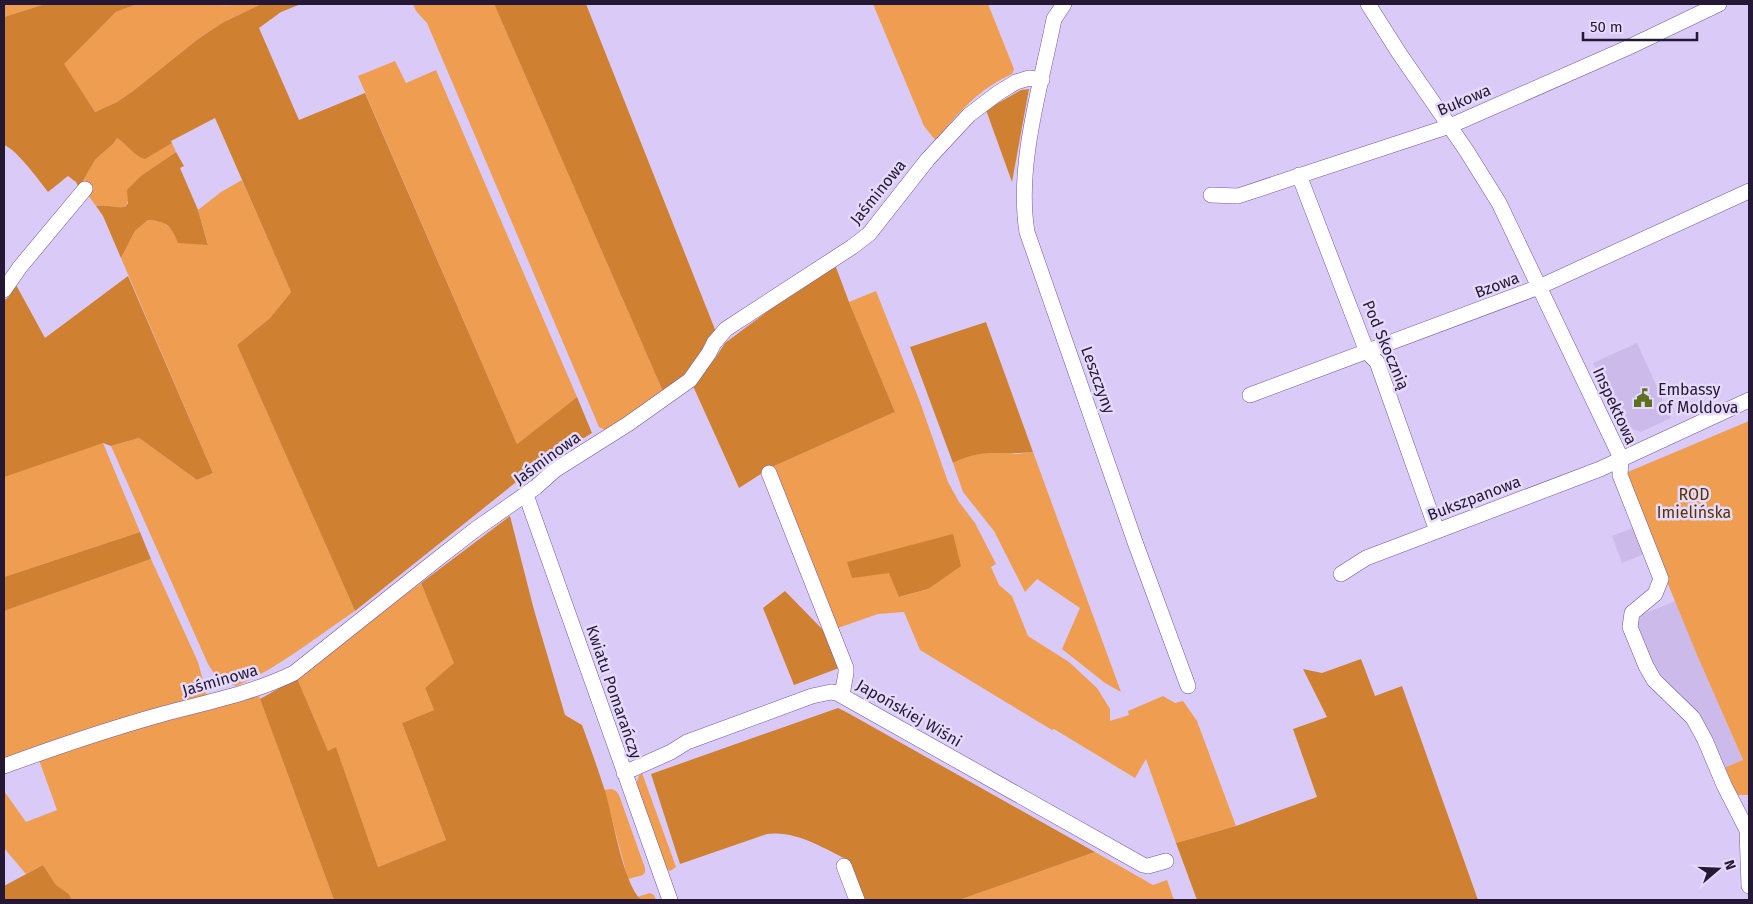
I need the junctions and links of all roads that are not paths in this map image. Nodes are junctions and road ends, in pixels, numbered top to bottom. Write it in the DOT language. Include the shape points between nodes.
graph roads {
  1 [pos="1064,4"];
  2 [pos="1368,4"];
  3 [pos="1720,4"];
  4 [pos="1042,80"];
  5 [pos="1450,126"];
  6 [pos="1299,175"];
  7 [pos="85,189"];
  8 [pos="1749,191"];
  9 [pos="1211,194"];
  10 [pos="1540,287"];
  11 [pos="4,290"];
  12 [pos="1367,352"];
  13 [pos="1250,395"];
  14 [pos="1749,400"];
  15 [pos="1621,458"];
  16 [pos="769,473"];
  17 [pos="526,495"];
  18 [pos="1437,531"];
  19 [pos="1341,574"];
  20 [pos="1188,686"];
  21 [pos="842,694"];
  22 [pos="4,766"];
  23 [pos="624,773"];
  24 [pos="1166,861"];
  25 [pos="844,866"];
  26 [pos="1749,886"];
  27 [pos="670,900"];
  28 [pos="857,900"];
  1 -- 4 [label="street, Leszczyny" via="1054,20"];
  2 -- 5 [label="street, Inspektowa"];
  3 -- 5 [label="street, Bukowa"];
  4 -- 17 [label="street, Jaśminowa" via="1029,78 1016,82 969,115 928,159 869,234 726,329 690,380 566,463"];
  4 -- 20 [label="street, Leszczyny" via="1030,134 1024,185 1028,232"];
  5 -- 6 [label="street, Bukowa"];
  5 -- 10 [label="street, Inspektowa" via="1499,203"];
  6 -- 9 [label="street, Bukowa" via="1238,196"];
  6 -- 12 [label="street, Pod Skocznią"];
  7 -- 11 [label="street"];
  8 -- 10 [label="street, Bzowa"];
  10 -- 12 [label="street, Bzowa"];
  10 -- 15 [label="street, Inspektowa"];
  12 -- 13 [label="street, Bzowa"];
  12 -- 18 [label="street, Pod Skocznią" via="1377,362"];
  14 -- 15 [label="street, Bukszpanowa"];
  15 -- 18 [label="street, Bukszpanowa"];
  15 -- 26 [label="street, Inspektowa" via="1620,475 1661,579 1655,594 1632,613 1630,627 1649,673 1693,718 1747,830"];
  16 -- 21 [label="street" via="846,668"];
  17 -- 22 [label="street, Jaśminowa" via="476,529 294,673 249,692 81,738"];
  17 -- 23 [label="street, Kwiatu Pomarańczy"];
  18 -- 19 [label="street, Bukszpanowa" via="1366,558"];
  21 -- 23 [label="street, Japońskiej Wiśni" via="831,692 812,696 700,737"];
  21 -- 24 [label="street, Japońskiej Wiśni" via="1143,865"];
  23 -- 27 [label="street, Kwiatu Pomarańczy"];
  25 -- 28 [label="street"];
}
